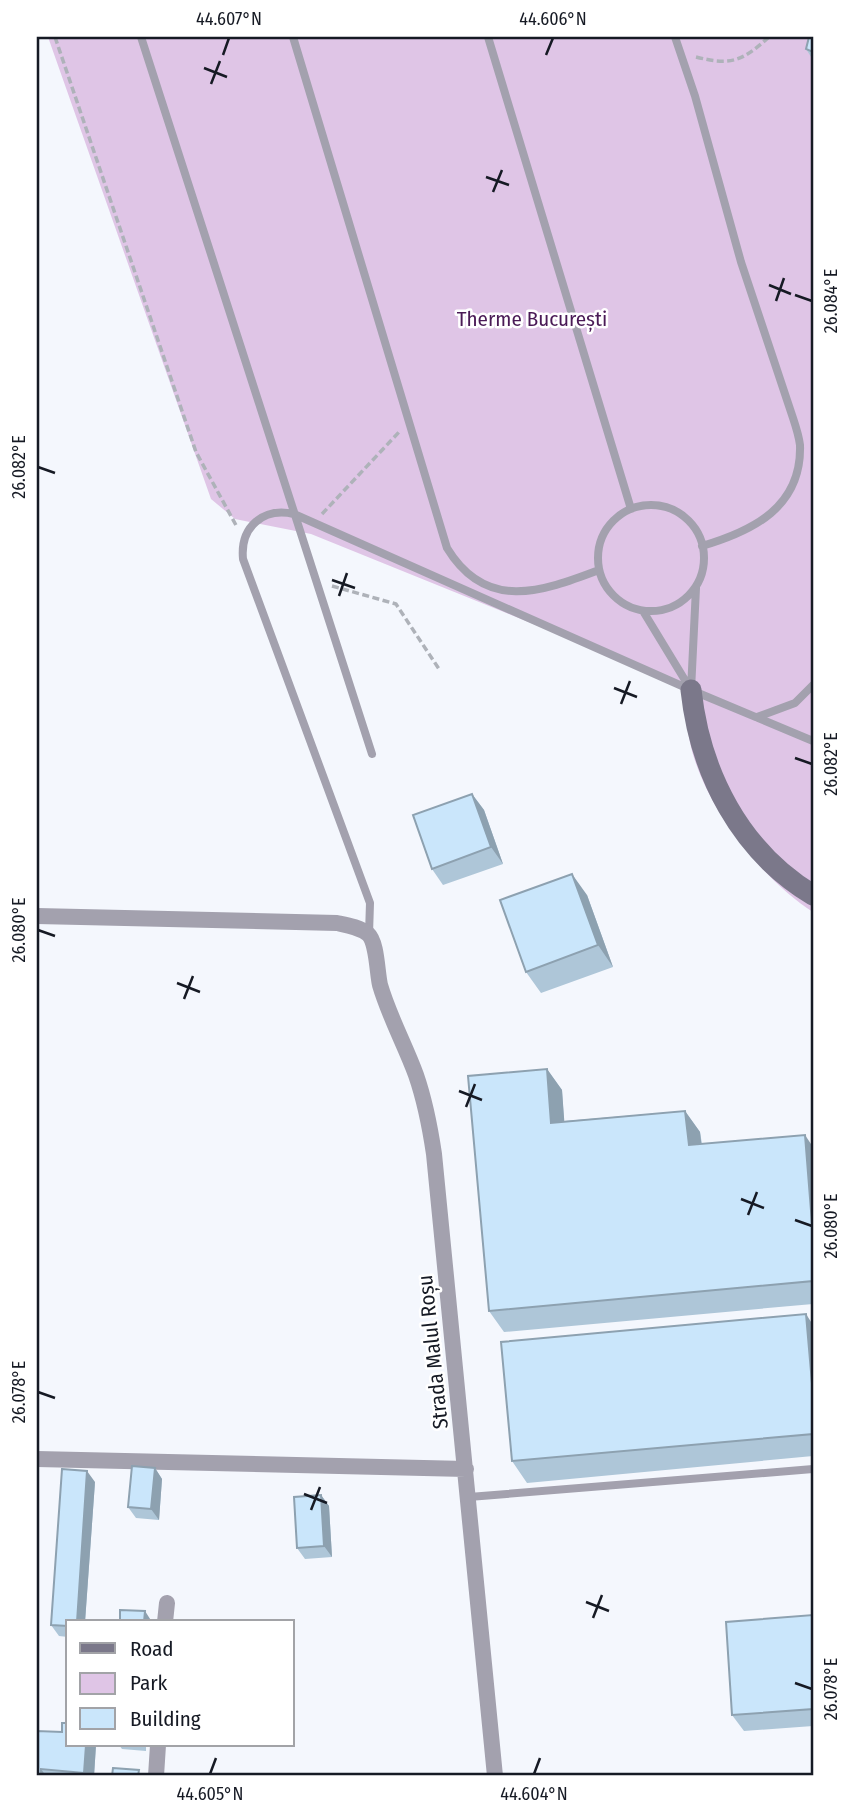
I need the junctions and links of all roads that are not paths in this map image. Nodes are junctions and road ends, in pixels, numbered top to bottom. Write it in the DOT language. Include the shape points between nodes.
graph roads {
  1 [pos="141,37"];
  2 [pos="293,37"];
  3 [pos="488,37"];
  4 [pos="676,37"];
  5 [pos="631,509"];
  6 [pos="294,514"];
  7 [pos="702,547"];
  8 [pos="599,570"];
  9 [pos="696,586"];
  10 [pos="643,611"];
  11 [pos="813,685"];
  12 [pos="691,690"];
  13 [pos="757,717"];
  14 [pos="813,741"];
  15 [pos="372,754"];
  16 [pos="813,895"];
  17 [pos="37,916"];
  18 [pos="369,934"];
  19 [pos="37,1460"];
  20 [pos="466,1469"];
  21 [pos="813,1469"];
  22 [pos="469,1497"];
  23 [pos="167,1603"];
  24 [pos="165,1620"];
  25 [pos="158,1746"];
  26 [pos="156,1776"];
  27 [pos="495,1776"];
  1 -- 6 [label="lane"];
  2 -- 8 [label="lane" via="447,548 465,573 503,591 549,588"];
  3 -- 5 [label="lane"];
  4 -- 7 [label="lane" via="800,444 796,476 776,511 756,526"];
  5 -- 7 [label="lane" via="654,506 675,512 693,526"];
  5 -- 8 [label="lane" via="604,534"];
  6 -- 12 [label="lane"];
  6 -- 15 [label="lane"];
  6 -- 18 [label="lane" via="281,511 258,518 243,538 243,559 370,903"];
  7 -- 9 [label="lane" via="703,567"];
  8 -- 10 [label="lane" via="615,597"];
  9 -- 10 [label="lane" via="674,606"];
  9 -- 12 [label="lane"];
  10 -- 12 [label="lane"];
  11 -- 13 [label="lane" via="795,703"];
  12 -- 13 [label="lane"];
  12 -- 16 [label="street" via="700,745 723,799 767,859"];
  13 -- 14 [label="lane"];
  17 -- 18 [label="street" via="337,923"];
  18 -- 20 [label="street, Strada Malul Roșu" via="383,993 430,1126"];
  19 -- 20 [label="street"];
  20 -- 22 [label="street, Strada Malul Roșu"];
  21 -- 22 [label="lane"];
  22 -- 27 [label="street, Strada Malul Roșu"];
  23 -- 24 [label="street"];
  25 -- 26 [label="street"];
}
